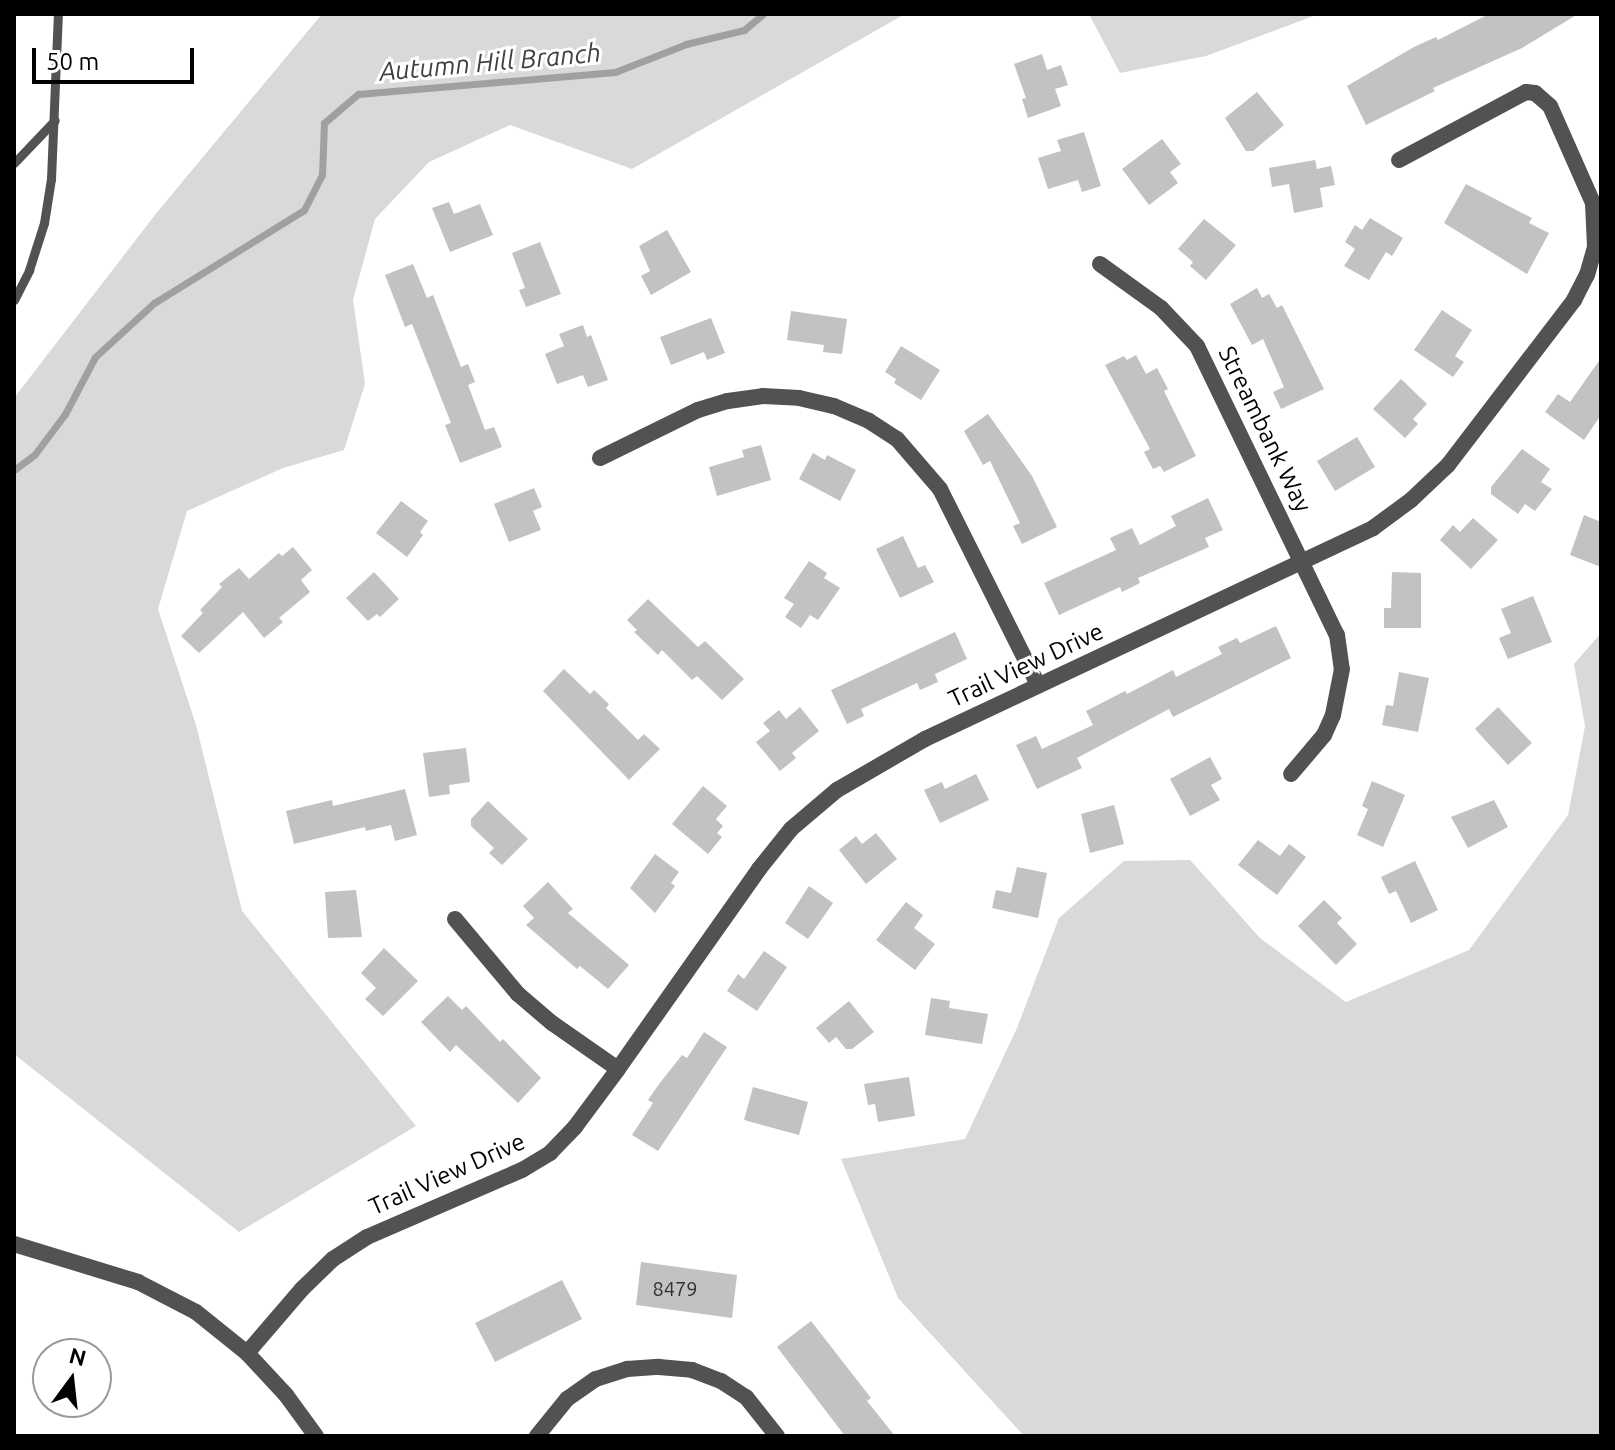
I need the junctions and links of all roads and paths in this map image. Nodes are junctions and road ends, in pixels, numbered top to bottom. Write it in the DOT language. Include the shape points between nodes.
graph roads {
  1 [pos="58,14"];
  2 [pos="55,120"];
  3 [pos="1399,160"];
  4 [pos="14,163"];
  5 [pos="1100,264"];
  6 [pos="14,300"];
  7 [pos="600,458"];
  8 [pos="1303,562"];
  9 [pos="1038,685"];
  10 [pos="1291,774"];
  11 [pos="455,919"];
  12 [pos="618,1069"];
  13 [pos="14,1244"];
  14 [pos="247,1353"];
  15 [pos="316,1436"];
  16 [pos="537,1436"];
  17 [pos="777,1436"];
  1 -- 2 [label="lane"];
  2 -- 4 [label="lane"];
  2 -- 6 [label="lane" via="44,223"];
  3 -- 8 [label="street, Trail View Drive" via="1526,92 1535,93 1550,106 1593,203 1595,247 1574,300 1448,465 1373,528"];
  5 -- 8 [label="street, Streambank Way" via="1161,308 1197,346"];
  7 -- 9 [label="street" via="698,410 763,396 834,406 869,421 897,439 940,489"];
  8 -- 9 [label="street, Trail View Drive"];
  8 -- 10 [label="street, Streambank Way" via="1337,635 1342,669 1324,735"];
  9 -- 12 [label="street, Trail View Drive" via="876,765 791,829"];
  11 -- 12 [label="street" via="518,994"];
  12 -- 14 [label="street, Trail View Drive" via="550,1153 367,1237 333,1259"];
  13 -- 14 [label="street" via="138,1282 196,1312"];
  14 -- 15 [label="street"];
  16 -- 17 [label="street" via="567,1399 596,1379 627,1369 659,1367 692,1370 721,1381 746,1397"];
}
